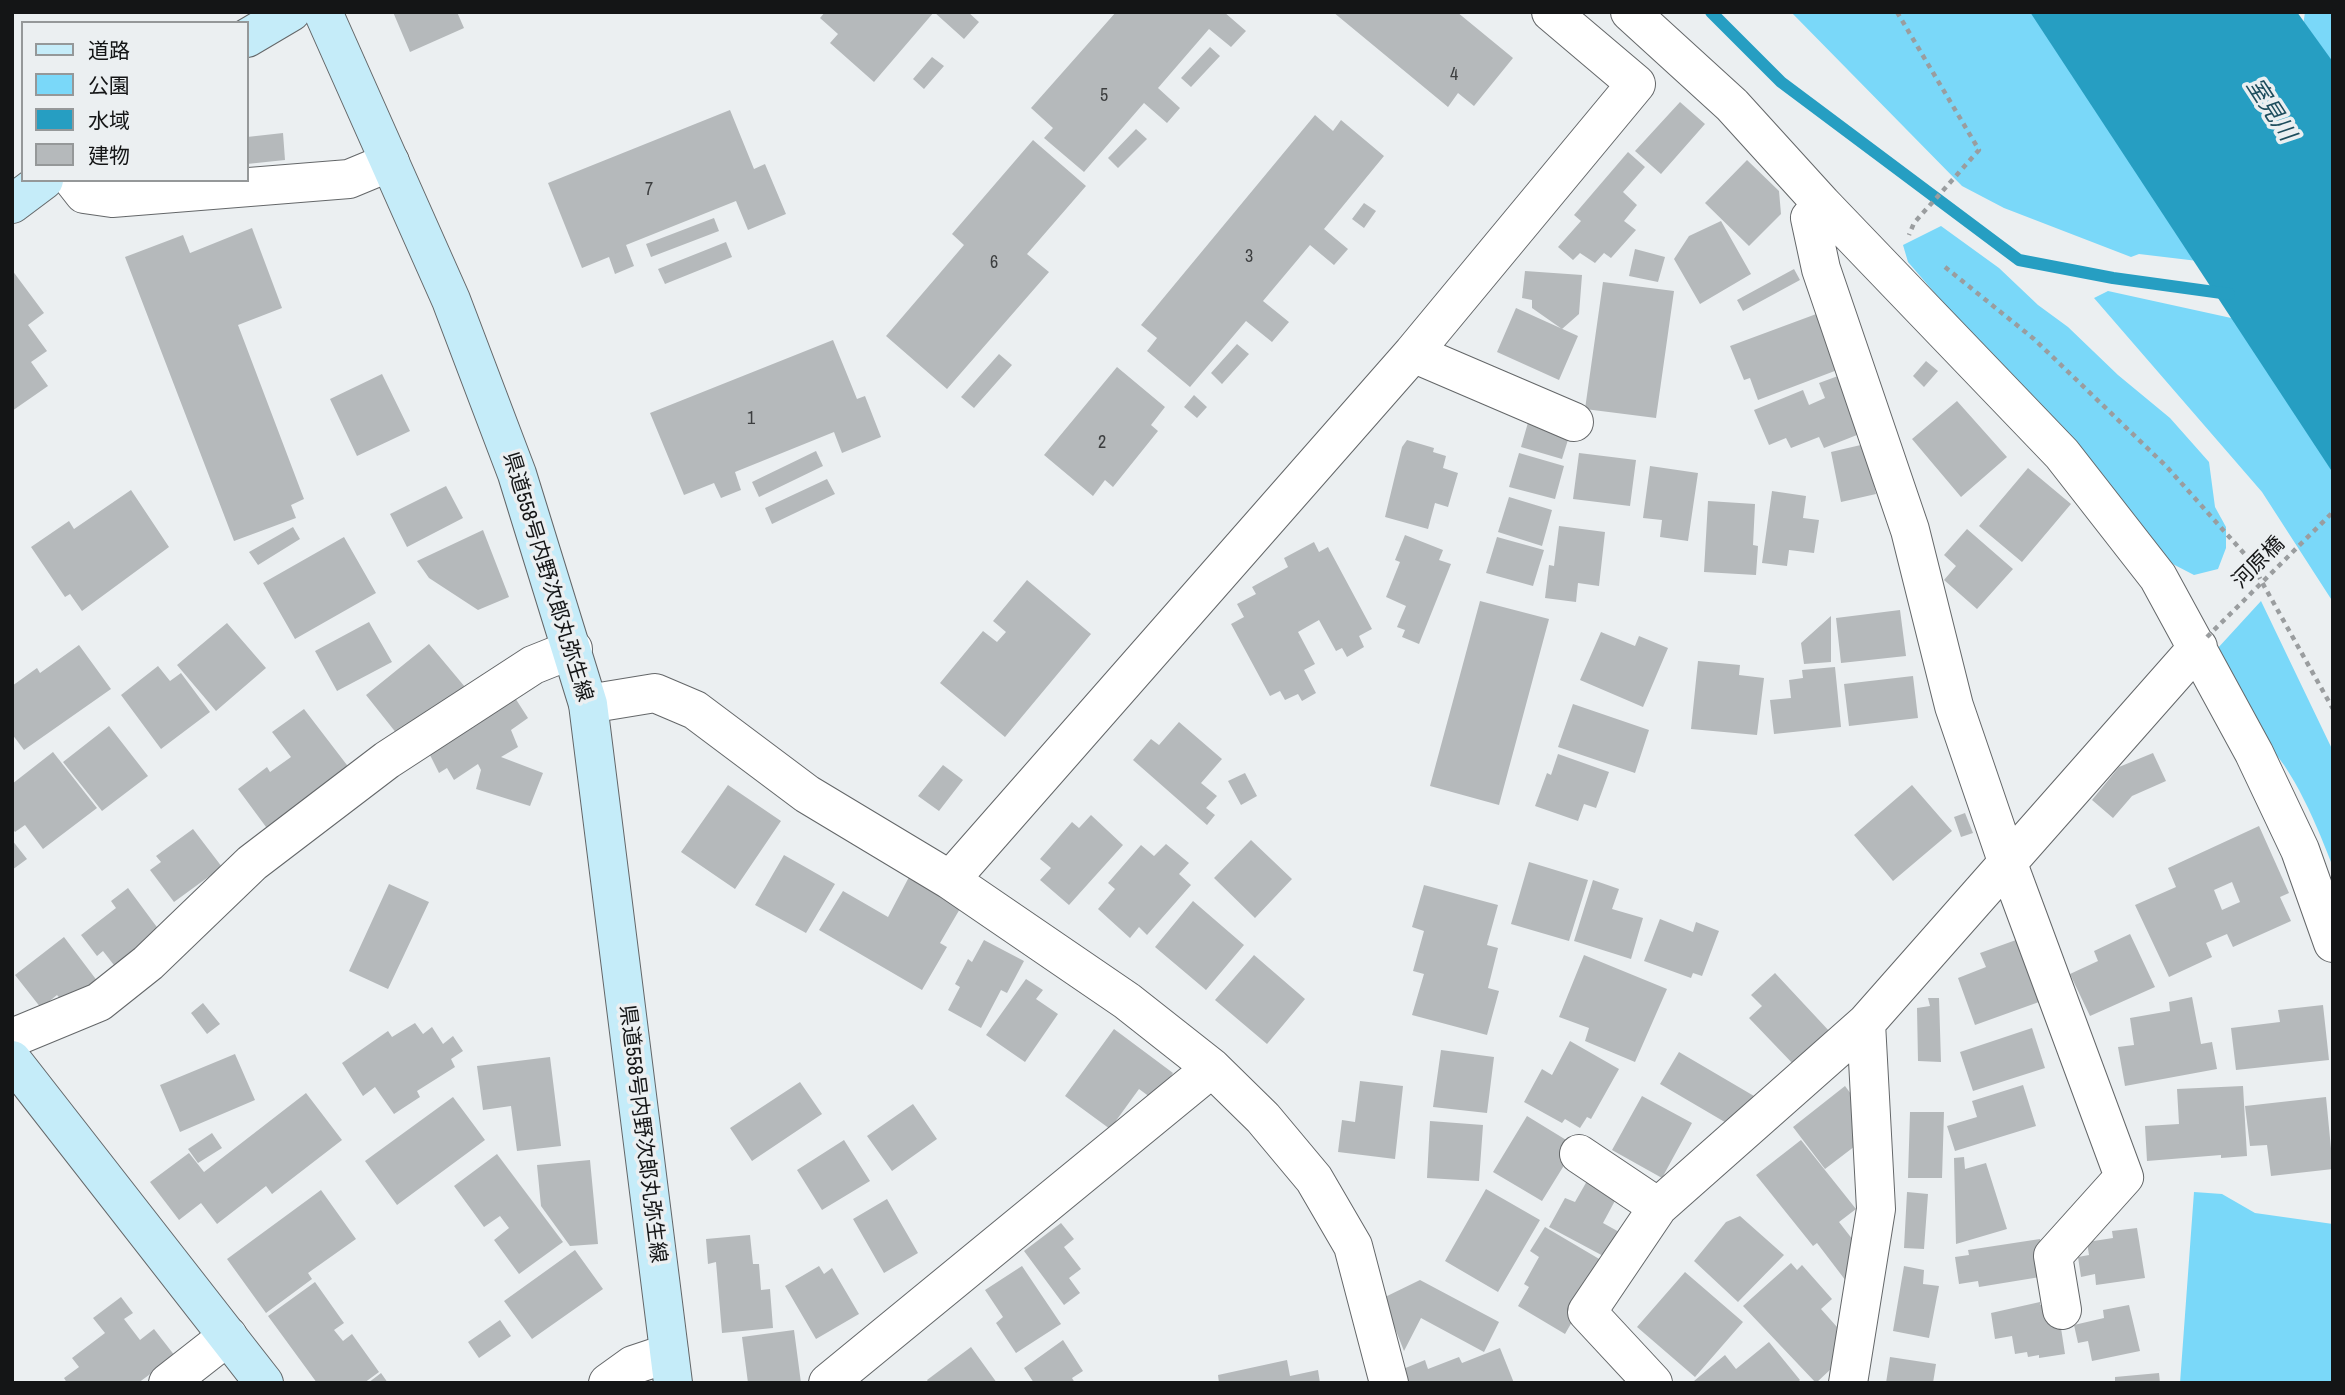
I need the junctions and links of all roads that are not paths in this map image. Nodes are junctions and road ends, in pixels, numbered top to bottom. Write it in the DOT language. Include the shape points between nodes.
graph roads {
  1 [pos="291,12"];
  2 [pos="323,12"];
  3 [pos="1551,12"];
  4 [pos="1630,12"];
  5 [pos="248,37"];
  6 [pos="390,162"];
  7 [pos="41,182"];
  8 [pos="75,182"];
  9 [pos="12,204"];
  10 [pos="1822,204"];
  11 [pos="1413,353"];
  12 [pos="1574,422"];
  13 [pos="2202,642"];
  14 [pos="573,649"];
  15 [pos="588,704"];
  16 [pos="2007,861"];
  17 [pos="950,880"];
  18 [pos="2333,943"];
  19 [pos="1866,1023"];
  20 [pos="12,1038"];
  21 [pos="12,1060"];
  22 [pos="1212,1068"];
  23 [pos="1579,1154"];
  24 [pos="1658,1208"];
  25 [pos="2062,1310"];
  26 [pos="228,1336"];
  27 [pos="671,1368"];
  28 [pos="168,1383"];
  29 [pos="264,1383"];
  30 [pos="608,1383"];
  31 [pos="828,1383"];
  32 [pos="1390,1383"];
  33 [pos="1653,1383"];
  34 [pos="1848,1383"];
  1 -- 5 [label="main road"];
  2 -- 6 [label="main road, 県道558号内野次郎丸弥生線"];
  3 -- 11 [label="street" via="1636,84"];
  4 -- 10 [label="street" via="1732,105"];
  6 -- 8 [label="street" via="349,179 112,198 84,194"];
  6 -- 14 [label="main road, 県道558号内野次郎丸弥生線" via="451,300 517,474"];
  7 -- 9 [label="main road"];
  10 -- 13 [label="street" via="2062,454 2158,577"];
  10 -- 16 [label="street" via="1810,218 1821,269 1910,530 1954,706"];
  11 -- 12 [label="street"];
  11 -- 17 [label="street"];
  13 -- 16 [label="street"];
  13 -- 18 [label="street" via="2300,850"];
  14 -- 15 [label="main road, 県道558号内野次郎丸弥生線"];
  14 -- 20 [label="street" via="533,664 387,760 252,863 148,963 99,1002"];
  15 -- 17 [label="street" via="655,693 695,710 807,794"];
  15 -- 27 [label="main road, 県道558号内野次郎丸弥生線"];
  16 -- 19 [label="street"];
  16 -- 25 [label="street" via="2124,1177 2053,1256"];
  17 -- 22 [label="street" via="1127,1001"];
  19 -- 24 [label="street"];
  19 -- 34 [label="street" via="1876,1209"];
  21 -- 26 [label="main road"];
  22 -- 31 [label="street"];
  22 -- 32 [label="street" via="1263,1118 1314,1179 1353,1246"];
  23 -- 24 [label="street"];
  24 -- 33 [label="street" via="1587,1312"];
  26 -- 28 [label="street"];
  26 -- 29 [label="main road"];
  27 -- 30 [label="street" via="633,1365"];
}
